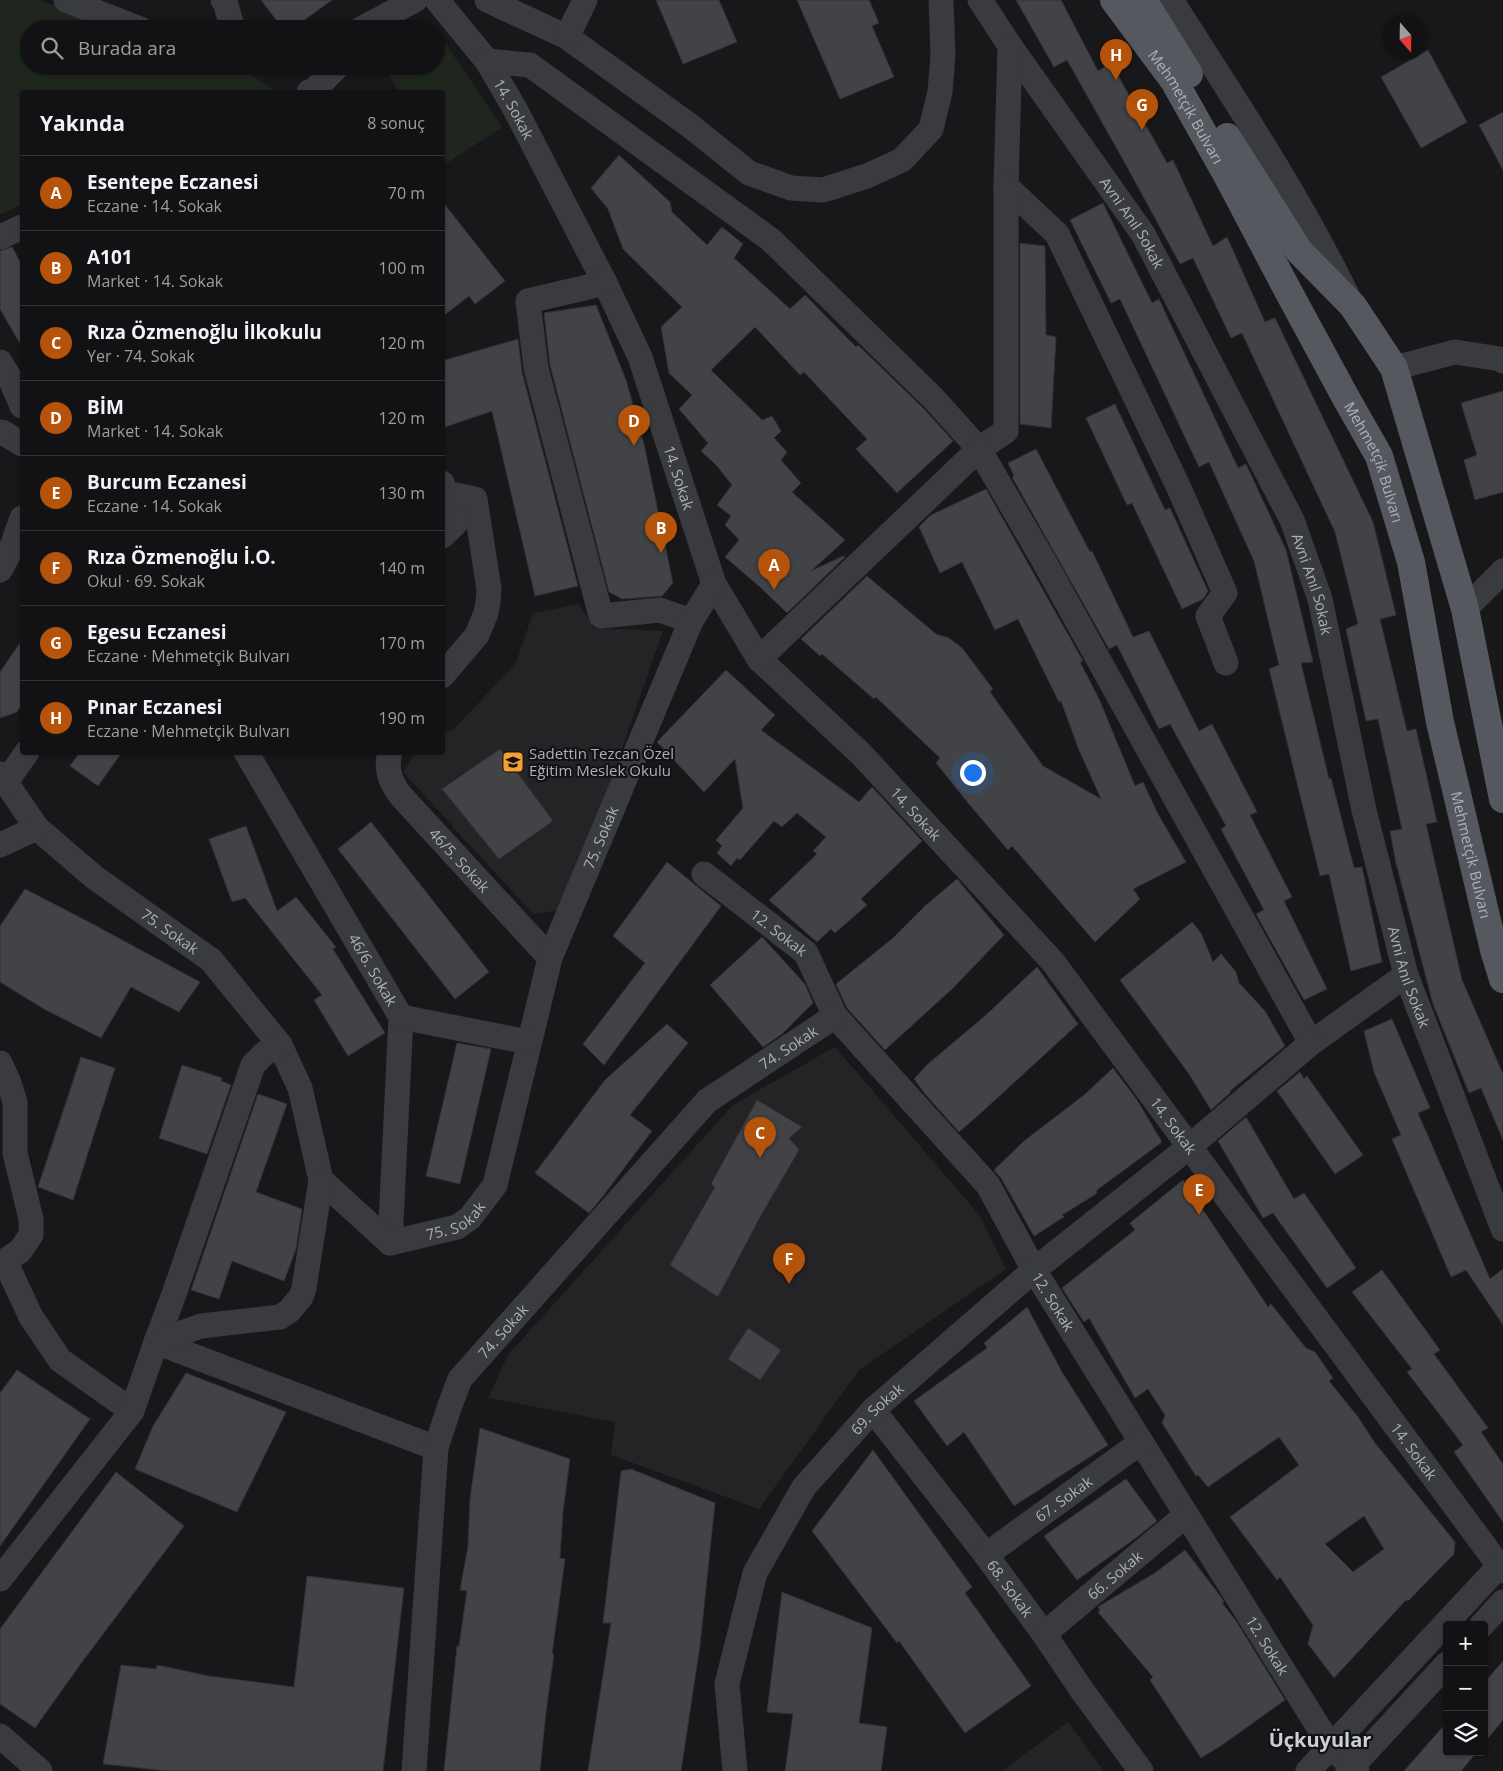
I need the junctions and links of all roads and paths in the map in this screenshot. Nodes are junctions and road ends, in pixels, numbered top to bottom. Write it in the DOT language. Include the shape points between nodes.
graph roads {
  1 [pos="66,0"];
  2 [pos="223,0"];
  3 [pos="415,0"];
  4 [pos="487,0"];
  5 [pos="585,0"];
  6 [pos="941,0"];
  7 [pos="980,0"];
  8 [pos="1114,0"];
  9 [pos="1143,0"];
  10 [pos="1171,0"];
  11 [pos="438,1"];
  12 [pos="117,20"];
  13 [pos="230,20"];
  14 [pos="378,20"];
  15 [pos="405,20"];
  16 [pos="567,37"];
  17 [pos="1010,46"];
  18 [pos="487,61"];
  19 [pos="329,75"];
  20 [pos="314,90"];
  21 [pos="1006,186"];
  22 [pos="605,283"];
  23 [pos="1352,306"];
  24 [pos="0,362"];
  25 [pos="1503,362"];
  26 [pos="1394,368"];
  27 [pos="20,401"];
  28 [pos="0,433"];
  29 [pos="20,443"];
  30 [pos="979,449"];
  31 [pos="445,488"];
  32 [pos="445,491"];
  33 [pos="20,524"];
  34 [pos="445,533"];
  35 [pos="0,570"];
  36 [pos="1503,571"];
  37 [pos="714,584"];
  38 [pos="1465,609"];
  39 [pos="691,621"];
  40 [pos="759,659"];
  41 [pos="1226,663"];
  42 [pos="445,672"];
  43 [pos="24,755"];
  44 [pos="248,755"];
  45 [pos="389,755"];
  46 [pos="3,778"];
  47 [pos="1503,799"];
  48 [pos="37,828"];
  49 [pos="0,845"];
  50 [pos="704,874"];
  51 [pos="550,958"];
  52 [pos="1406,975"];
  53 [pos="1503,979"];
  54 [pos="835,1016"];
  55 [pos="401,1017"];
  56 [pos="528,1042"];
  57 [pos="1311,1043"];
  58 [pos="280,1045"];
  59 [pos="0,1063"];
  60 [pos="1189,1147"];
  61 [pos="321,1180"];
  62 [pos="1503,1229"];
  63 [pos="390,1243"];
  64 [pos="1034,1270"];
  65 [pos="156,1342"];
  66 [pos="873,1410"];
  67 [pos="132,1411"];
  68 [pos="1141,1442"];
  69 [pos="436,1448"];
  70 [pos="1186,1514"];
  71 [pos="986,1555"];
  72 [pos="1502,1567"];
  73 [pos="0,1579"];
  74 [pos="1503,1602"];
  75 [pos="1486,1621"];
  76 [pos="1044,1634"];
  77 [pos="1445,1666"];
  78 [pos="0,1736"];
  79 [pos="1331,1747"];
  80 [pos="1352,1770"];
  81 [pos="40,1771"];
  82 [pos="414,1771"];
  83 [pos="735,1771"];
  84 [pos="1141,1771"];
  85 [pos="1308,1771"];
  1 -- 12 [label="street"];
  2 -- 13 [label="street"];
  3 -- 14 [label="street"];
  4 -- 16 [label="street"];
  5 -- 16 [label="street"];
  6 -- 16 [label="street" via="940,92 932,129 902,160 867,176 823,190 791,188 749,173 689,125"];
  7 -- 17 [label="street, Avni Anıl Sokak"];
  8 -- 53 [label="main road, Mehmetçik Bulvarı" via="1174,81 1379,456 1411,562 1440,722"];
  9 -- 23 [label="main road, Mehmetçik Bulvarı" via="1299,250"];
  10 -- 23 [label="street" via="1251,124 1333,266"];
  11 -- 15 [label="street"];
  11 -- 18 [label="street, 14. Sokak"];
  17 -- 21 [label="street"];
  17 -- 52 [label="street, Avni Anıl Sokak" via="1143,234 1292,520 1320,599 1364,810"];
  18 -- 22 [label="street, 14. Sokak"];
  18 -- 30 [label="street" via="530,65 771,240 933,398"];
  19 -- 20 [label="street"];
  21 -- 30 [label="street" via="1006,431"];
  21 -- 41 [label="street" via="1057,234 1178,486 1225,593 1208,616"];
  22 -- 37 [label="street, 14. Sokak" via="640,357"];
  22 -- 39 [label="street" via="528,302 536,368 601,616 660,610"];
  23 -- 26 [label="main road, Mehmetçik Bulvarı"];
  24 -- 27 [label="street"];
  25 -- 26 [label="street" via="1454,352"];
  26 -- 38 [label="main road, Mehmetçik Bulvarı"];
  28 -- 29 [label="street"];
  30 -- 40 [label="street"];
  30 -- 57 [label="street"];
  31 -- 42 [label="street" via="475,499 489,589 486,613 477,635"];
  32 -- 34 [label="street" via="455,524"];
  33 -- 35 [label="street"];
  36 -- 38 [label="street"];
  37 -- 39 [label="street, 75. Sokak"];
  37 -- 40 [label="street, 14. Sokak"];
  38 -- 47 [label="main road, Mehmetçik Bulvarı"];
  39 -- 51 [label="street, 75. Sokak"];
  40 -- 60 [label="street, 14. Sokak" via="861,754 1053,962"];
  43 -- 46 [label="street"];
  44 -- 55 [label="street, 46/6. Sokak"];
  45 -- 51 [label="street, 46/5. Sokak" via="388,772 401,796"];
  46 -- 48 [label="street, 75. Sokak"];
  48 -- 49 [label="street"];
  48 -- 58 [label="street, 75. Sokak" via="94,877 211,960"];
  50 -- 54 [label="street, 12. Sokak" via="806,952"];
  51 -- 56 [label="street, 75. Sokak"];
  52 -- 57 [label="street, 69. Sokak"];
  52 -- 62 [label="street, Avni Anıl Sokak"];
  54 -- 64 [label="street, 12. Sokak" via="988,1185"];
  54 -- 69 [label="street, 74. Sokak" via="707,1101 460,1379"];
  55 -- 56 [label="street"];
  55 -- 63 [label="street, 46/6. Sokak"];
  56 -- 63 [label="street, 75. Sokak" via="495,1185 470,1218 458,1227"];
  57 -- 60 [label="street, 69. Sokak"];
  58 -- 61 [label="street, 75. Sokak" via="300,1088"];
  58 -- 65 [label="street" via="265,1053 254,1065"];
  59 -- 67 [label="street" via="10,1082 15,1102 15,1153 31,1219 31,1235 20,1251 6,1261 31,1317 60,1360"];
  60 -- 64 [label="street, 69. Sokak"];
  60 -- 72 [label="street, 14. Sokak"];
  61 -- 63 [label="street"];
  61 -- 65 [label="street" via="304,1288 289,1312 280,1317 201,1326"];
  64 -- 66 [label="street, 69. Sokak"];
  64 -- 68 [label="street, 12. Sokak"];
  65 -- 67 [label="street"];
  65 -- 69 [label="street"];
  66 -- 71 [label="street, 68. Sokak"];
  66 -- 83 [label="street, 69. Sokak" via="804,1487 756,1573 727,1684"];
  67 -- 73 [label="street"];
  68 -- 70 [label="street, 12. Sokak"];
  68 -- 71 [label="street, 67. Sokak"];
  69 -- 82 [label="street, 74. Sokak"];
  70 -- 76 [label="street, 66. Sokak"];
  70 -- 79 [label="street, 12. Sokak"];
  71 -- 76 [label="street, 68. Sokak"];
  72 -- 79 [label="street"];
  74 -- 75 [label="street"];
  76 -- 84 [label="street, 68. Sokak"];
  77 -- 80 [label="street"];
  78 -- 81 [label="street"];
  79 -- 80 [label="street, 12. Sokak"];
  79 -- 85 [label="street"];
}
